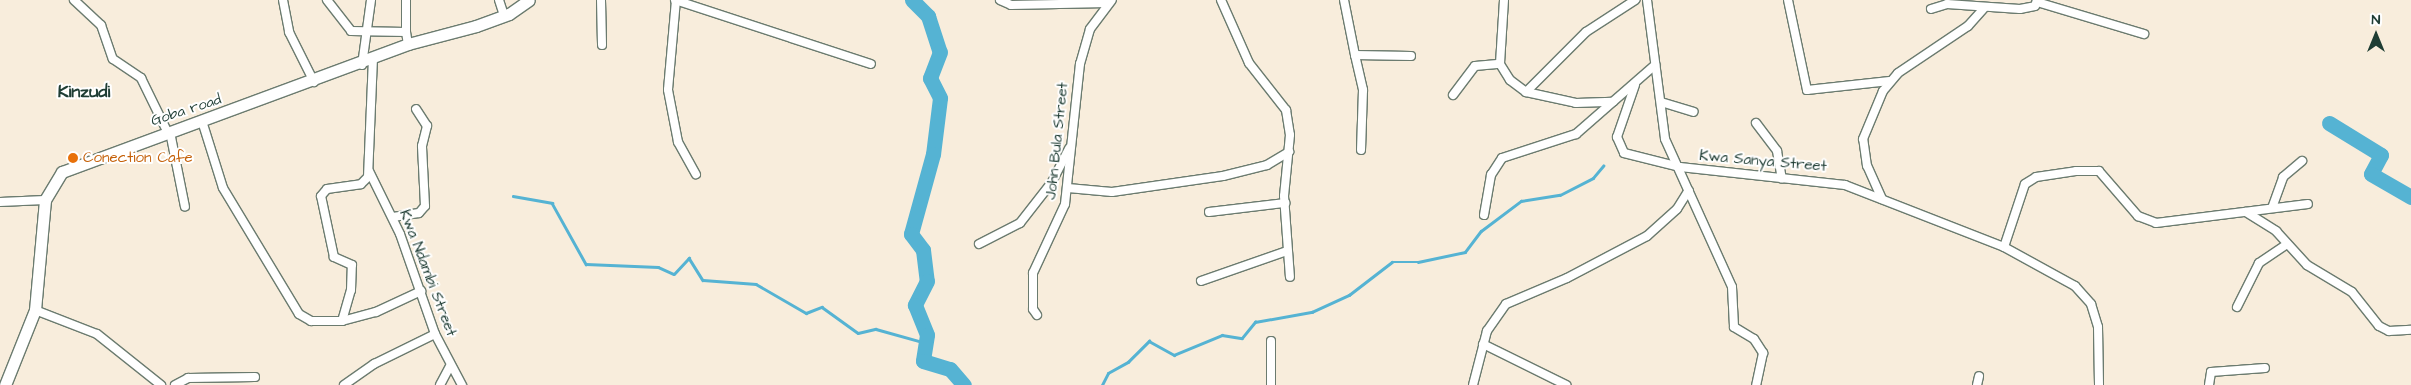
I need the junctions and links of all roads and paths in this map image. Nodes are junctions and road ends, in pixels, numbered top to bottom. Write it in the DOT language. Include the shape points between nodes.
graph roads {
  1 [pos="74,0"];
  2 [pos="283,0"];
  3 [pos="327,0"];
  4 [pos="371,0"];
  5 [pos="406,0"];
  6 [pos="529,0"];
  7 [pos="601,0"];
  8 [pos="676,0"];
  9 [pos="1000,0"];
  10 [pos="1221,0"];
  11 [pos="1344,0"];
  12 [pos="1504,0"];
  13 [pos="1635,0"];
  14 [pos="1647,0"];
  15 [pos="1788,0"];
  16 [pos="502,1"];
  17 [pos="2037,1"];
  18 [pos="1110,2"];
  19 [pos="1984,8"];
  20 [pos="1931,9"];
  21 [pos="504,16"];
  22 [pos="364,32"];
  23 [pos="406,32"];
  24 [pos="2144,34"];
  25 [pos="408,44"];
  26 [pos="602,45"];
  27 [pos="1355,55"];
  28 [pos="1411,56"];
  29 [pos="373,60"];
  30 [pos="871,64"];
  31 [pos="1500,64"];
  32 [pos="362,65"];
  33 [pos="1654,65"];
  34 [pos="1890,81"];
  35 [pos="314,82"];
  36 [pos="1635,84"];
  37 [pos="1526,92"];
  38 [pos="1453,95"];
  39 [pos="1615,102"];
  40 [pos="1661,102"];
  41 [pos="416,109"];
  42 [pos="1693,112"];
  43 [pos="202,121"];
  44 [pos="1756,123"];
  45 [pos="169,133"];
  46 [pos="1071,144"];
  47 [pos="1361,150"];
  48 [pos="1289,152"];
  49 [pos="2302,161"];
  50 [pos="1680,167"];
  51 [pos="368,171"];
  52 [pos="696,174"];
  53 [pos="1782,179"];
  54 [pos="1068,188"];
  55 [pos="1689,190"];
  56 [pos="1882,199"];
  57 [pos="45,200"];
  58 [pos="0,202"];
  59 [pos="1285,204"];
  60 [pos="2308,204"];
  61 [pos="185,206"];
  62 [pos="2272,208"];
  63 [pos="1209,212"];
  64 [pos="2246,212"];
  65 [pos="1484,215"];
  66 [pos="393,217"];
  67 [pos="979,244"];
  68 [pos="2288,244"];
  69 [pos="2004,247"];
  70 [pos="1287,251"];
  71 [pos="1290,277"];
  72 [pos="1201,280"];
  73 [pos="421,291"];
  74 [pos="2237,307"];
  75 [pos="35,310"];
  76 [pos="1037,315"];
  77 [pos="342,321"];
  78 [pos="2411,330"];
  79 [pos="435,334"];
  80 [pos="1271,341"];
  81 [pos="1483,344"];
  82 [pos="450,366"];
  83 [pos="2265,368"];
  84 [pos="1979,376"];
  85 [pos="255,377"];
  86 [pos="4,385"];
  87 [pos="161,385"];
  88 [pos="175,385"];
  89 [pos="344,385"];
  90 [pos="440,385"];
  91 [pos="462,385"];
  92 [pos="1270,385"];
  93 [pos="1473,385"];
  94 [pos="1566,385"];
  95 [pos="1756,385"];
  96 [pos="1977,385"];
  97 [pos="2099,385"];
  98 [pos="2209,385"];
  1 -- 45 [label="street" via="101,25 113,59 141,78"];
  2 -- 35 [label="street" via="289,32"];
  3 -- 22 [label="street" via="347,29"];
  4 -- 22 [label="street"];
  5 -- 23 [label="street"];
  6 -- 21 [label="street, Goba road"];
  7 -- 26 [label="street"];
  8 -- 30 [label="street"];
  8 -- 52 [label="street" via="668,90 678,142"];
  9 -- 18 [label="street" via="1011,6"];
  10 -- 48 [label="street" via="1249,63 1286,110"];
  11 -- 27 [label="street"];
  12 -- 31 [label="street"];
  13 -- 37 [label="street" via="1586,32"];
  14 -- 33 [label="street, Kwa Sanya Street"];
  15 -- 34 [label="street" via="1807,90"];
  16 -- 21 [label="street"];
  17 -- 19 [label="street" via="2026,8"];
  17 -- 24 [label="street"];
  18 -- 46 [label="street, John Bula Street" via="1090,29 1080,64"];
  19 -- 20 [label="street" via="1948,4"];
  19 -- 34 [label="street" via="1968,26"];
  21 -- 25 [label="street, Goba road"];
  22 -- 23 [label="street"];
  22 -- 32 [label="street"];
  23 -- 25 [label="street"];
  25 -- 29 [label="street, Goba road"];
  27 -- 28 [label="street"];
  27 -- 47 [label="street" via="1363,90"];
  29 -- 32 [label="street, Goba road"];
  29 -- 51 [label="street"];
  31 -- 37 [label="street"];
  31 -- 38 [label="street" via="1475,66"];
  32 -- 35 [label="street, Goba road"];
  33 -- 36 [label="street"];
  33 -- 40 [label="street, Kwa Sanya Street"];
  34 -- 56 [label="street" via="1864,138 1867,166"];
  35 -- 43 [label="street, Goba road"];
  36 -- 39 [label="street"];
  36 -- 50 [label="street" via="1617,137 1618,149 1645,162"];
  37 -- 39 [label="street" via="1583,104"];
  39 -- 65 [label="street" via="1576,134 1502,158 1491,175"];
  40 -- 42 [label="street"];
  40 -- 50 [label="street, Kwa Sanya Street" via="1665,139"];
  41 -- 66 [label="street" via="428,126 422,142 425,206 420,213"];
  43 -- 45 [label="street, Goba road"];
  43 -- 77 [label="street" via="223,188 299,314 311,321"];
  44 -- 53 [label="street" via="1777,151"];
  45 -- 57 [label="street, Goba road" via="62,172"];
  45 -- 61 [label="street"];
  46 -- 54 [label="street, John Bula Street"];
  46 -- 67 [label="street" via="1052,182 1020,223"];
  48 -- 54 [label="street" via="1267,165 1223,176 1112,192"];
  48 -- 59 [label="street"];
  49 -- 62 [label="street" via="2283,177"];
  50 -- 53 [label="street, Kwa Sanya Street"];
  50 -- 55 [label="street"];
  51 -- 66 [label="street, Kwa Ndambi Street"];
  51 -- 77 [label="street" via="364,182 327,189 321,196 334,257 352,264 351,290"];
  53 -- 56 [label="street, Kwa Sanya Street" via="1823,179"];
  54 -- 76 [label="street, John Bula Street" via="1061,214 1036,261 1032,297"];
  55 -- 81 [label="street" via="1677,209 1647,236 1567,278 1506,304"];
  55 -- 95 [label="street" via="1732,287 1734,327 1754,339 1763,353"];
  56 -- 69 [label="street, Kwa Sanya Street"];
  57 -- 58 [label="street"];
  57 -- 75 [label="street, Goba road"];
  59 -- 63 [label="street"];
  59 -- 70 [label="street"];
  60 -- 62 [label="street"];
  62 -- 64 [label="street"];
  64 -- 68 [label="street" via="2268,224"];
  64 -- 69 [label="street" via="2173,223 2147,221 2099,171 2076,171 2036,177 2025,184"];
  66 -- 73 [label="street, Kwa Ndambi Street"];
  68 -- 74 [label="street" via="2259,263"];
  68 -- 78 [label="street" via="2307,265 2352,292 2379,326 2389,331"];
  69 -- 97 [label="street, Kwa Sanya Street" via="2086,295 2098,327"];
  70 -- 71 [label="street"];
  70 -- 72 [label="street"];
  73 -- 77 [label="street" via="376,312"];
  73 -- 79 [label="street, Kwa Ndambi Street"];
  75 -- 86 [label="street, Goba road"];
  75 -- 87 [label="street" via="97,334"];
  79 -- 82 [label="street, Kwa Ndambi Street"];
  79 -- 89 [label="street" via="374,364"];
  80 -- 92 [label="street"];
  81 -- 93 [label="street"];
  81 -- 94 [label="street"];
  82 -- 90 [label="street"];
  82 -- 91 [label="street, Kwa Ndambi Street"];
  83 -- 98 [label="street" via="2211,372"];
  84 -- 96 [label="street"];
  85 -- 88 [label="street" via="188,378"];
}
